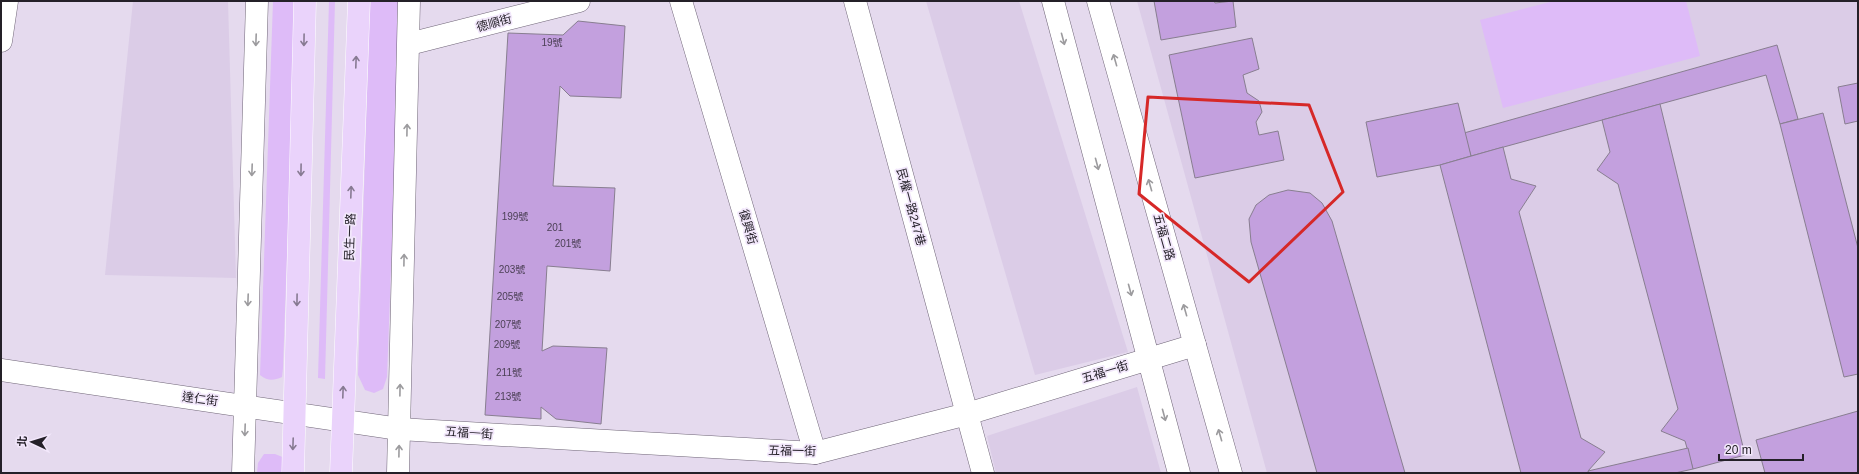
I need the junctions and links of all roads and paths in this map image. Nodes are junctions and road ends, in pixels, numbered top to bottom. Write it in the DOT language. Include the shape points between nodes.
graph roads {
  1 [pos="7,1"];
  2 [pos="257,1"];
  3 [pos="305,1"];
  4 [pos="359,1"];
  5 [pos="409,1"];
  6 [pos="579,1"];
  7 [pos="681,1"];
  8 [pos="855,1"];
  9 [pos="1053,1"];
  10 [pos="1098,1"];
  11 [pos="1,41"];
  12 [pos="409,44"];
  13 [pos="1195,345"];
  14 [pos="1149,358"];
  15 [pos="1,370"];
  16 [pos="246,406"];
  17 [pos="294,413"];
  18 [pos="967,414"];
  19 [pos="342,420"];
  20 [pos="399,429"];
  21 [pos="815,453"];
  22 [pos="243,473"];
  23 [pos="292,473"];
  24 [pos="341,473"];
  25 [pos="398,473"];
  26 [pos="983,473"];
  27 [pos="1179,473"];
  28 [pos="1231,473"];
  1 -- 11 [label="street"];
  2 -- 16 [label="street, one-way"];
  3 -- 17 [label="main road, one-way"];
  19 -- 4 [label="main road, 民生一路, one-way"];
  5 -- 12 [label="street"];
  6 -- 12 [label="street, 德順街"];
  7 -- 21 [label="street, 復興街"];
  8 -- 18 [label="street, 民權一路247巷"];
  9 -- 14 [label="street, one-way"];
  13 -- 10 [label="street, 五福二路, one-way"];
  20 -- 12 [label="street, one-way"];
  13 -- 14 [label="street, 五福一街"];
  28 -- 13 [label="street, 五福二路, one-way"];
  14 -- 18 [label="street, 五福一街"];
  14 -- 27 [label="street, one-way"];
  15 -- 16 [label="street, 達仁街"];
  16 -- 17 [label="street, 達仁街"];
  16 -- 22 [label="street, one-way"];
  17 -- 19 [label="street, 達仁街"];
  17 -- 23 [label="main road, one-way"];
  18 -- 21 [label="street, 五福一街"];
  18 -- 26 [label="street, 民權一路247巷"];
  19 -- 20 [label="street, 達仁街"];
  19 -- 24 [label="main road, 民生一路"];
  20 -- 21 [label="street, 五福一街"];
  25 -- 20 [label="street, one-way"];
}
